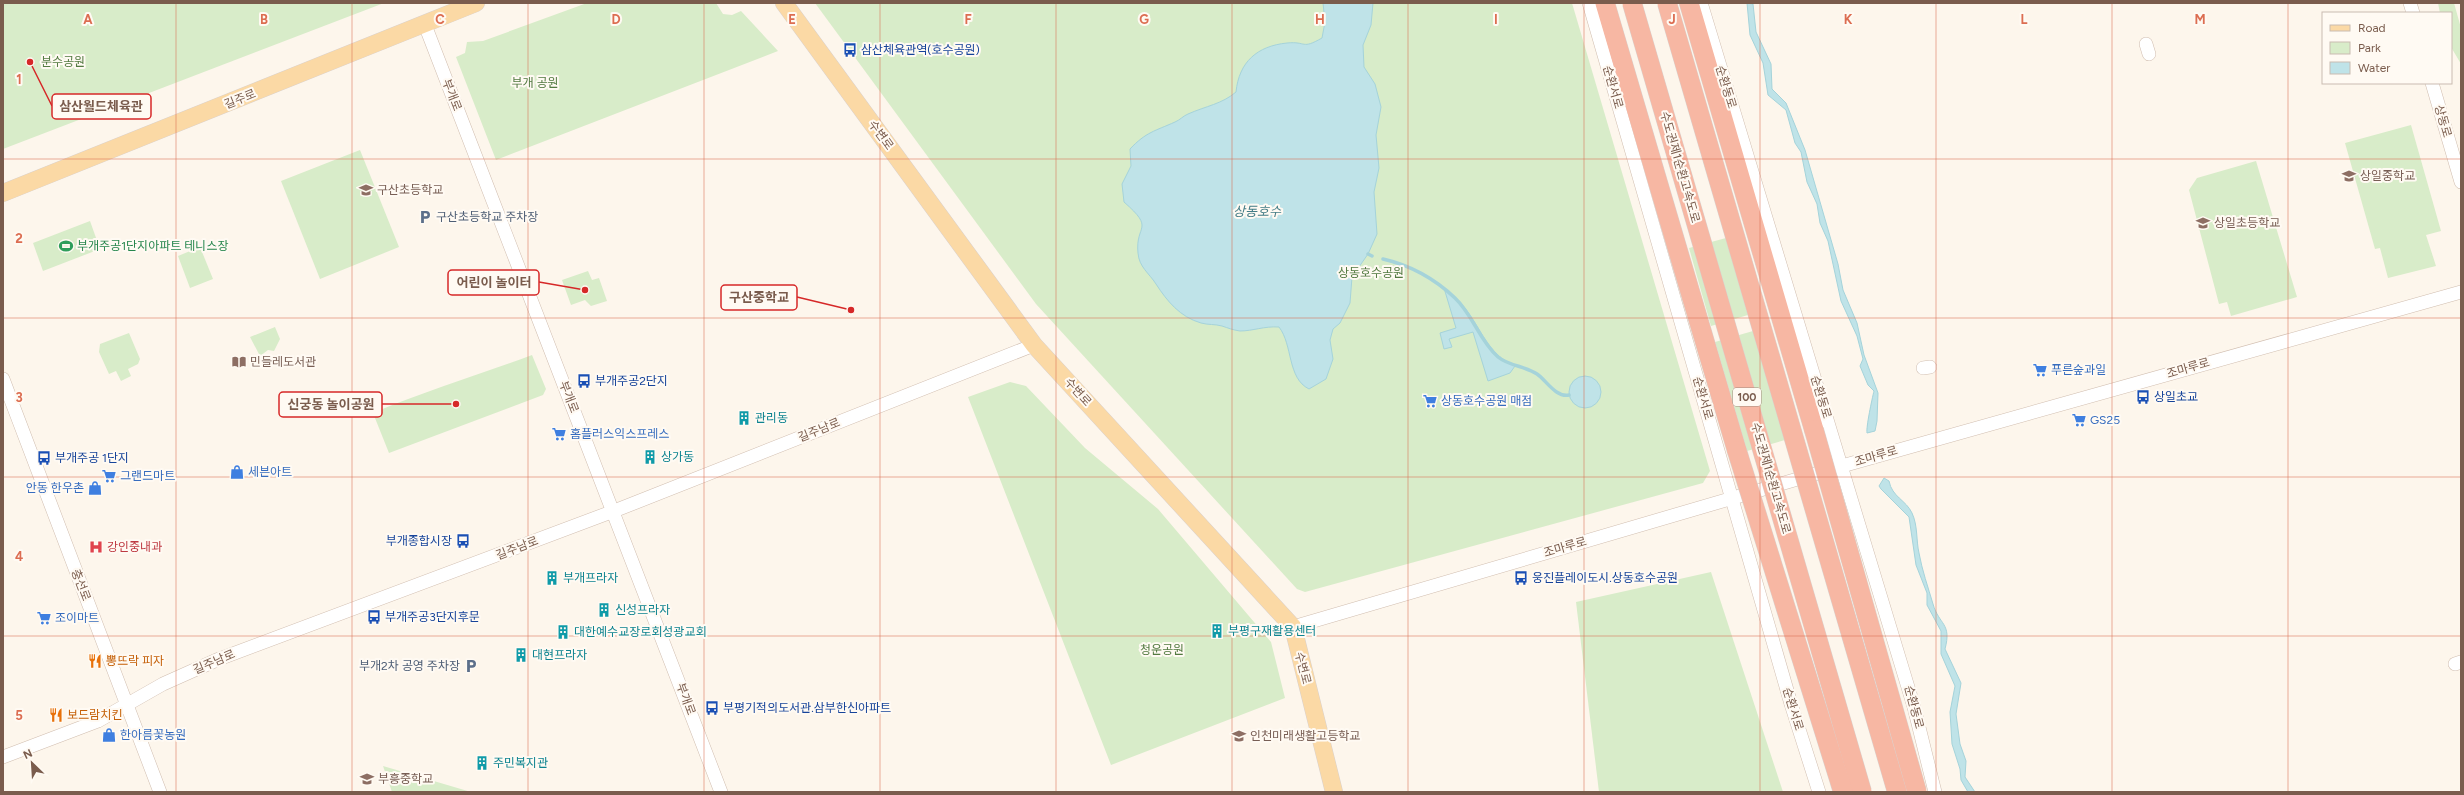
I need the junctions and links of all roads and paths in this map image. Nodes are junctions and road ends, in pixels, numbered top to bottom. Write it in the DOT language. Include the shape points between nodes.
graph roads {
  1 [pos="476,3"];
  2 [pos="784,3"];
  3 [pos="1589,3"];
  4 [pos="1605,3"];
  5 [pos="1632,3"];
  6 [pos="1667,3"];
  7 [pos="1689,3"];
  8 [pos="1701,3"];
  9 [pos="425,25"];
  10 [pos="2432,84"];
  11 [pos="2461,182"];
  12 [pos="3,193"];
  13 [pos="2461,292"];
  14 [pos="1034,345"];
  15 [pos="3,379"];
  16 [pos="1842,466"];
  17 [pos="1733,498"];
  18 [pos="614,511"];
  19 [pos="1293,627"];
  20 [pos="126,706"];
  21 [pos="3,757"];
  22 [pos="160,792"];
  23 [pos="720,792"];
  24 [pos="1334,792"];
  25 [pos="1819,792"];
  26 [pos="1843,792"];
  27 [pos="1862,792"];
  28 [pos="1897,792"];
  29 [pos="1917,792"];
  30 [pos="1935,792"];
  1 -- 9 [label="main road, 길주로"];
  2 -- 14 [label="main road, 수변로"];
  3 -- 17 [label="street, 순환서로"];
  4 -- 26 [label="highway, bridge" via="1764,543"];
  5 -- 27 [label="highway, 수도권제1순환고속도로 / 100, bridge"];
  6 -- 28 [label="highway, 100, bridge"];
  7 -- 29 [label="highway, bridge" via="1840,518"];
  8 -- 16 [label="street, 순환동로"];
  9 -- 12 [label="main road, 길주로"];
  9 -- 18 [label="street, 부개로"];
  10 -- 11 [label="street, 상동로"];
  13 -- 16 [label="street, 조마루로"];
  14 -- 18 [label="street, 길주남로"];
  14 -- 19 [label="main road, 수변로"];
  15 -- 20 [label="street, 충선로"];
  16 -- 17 [label="street, 조마루로"];
  16 -- 30 [label="street, 순환동로" via="1914,707"];
  17 -- 19 [label="street, 조마루로"];
  17 -- 25 [label="street, 순환서로" via="1791,704"];
  18 -- 20 [label="street, 길주남로" via="219,659 163,684"];
  18 -- 23 [label="street, 부개로"];
  19 -- 24 [label="main road, 수변로"];
  20 -- 21 [label="street, 길주남로" via="98,721"];
  20 -- 22 [label="street, 충선로"];
}
